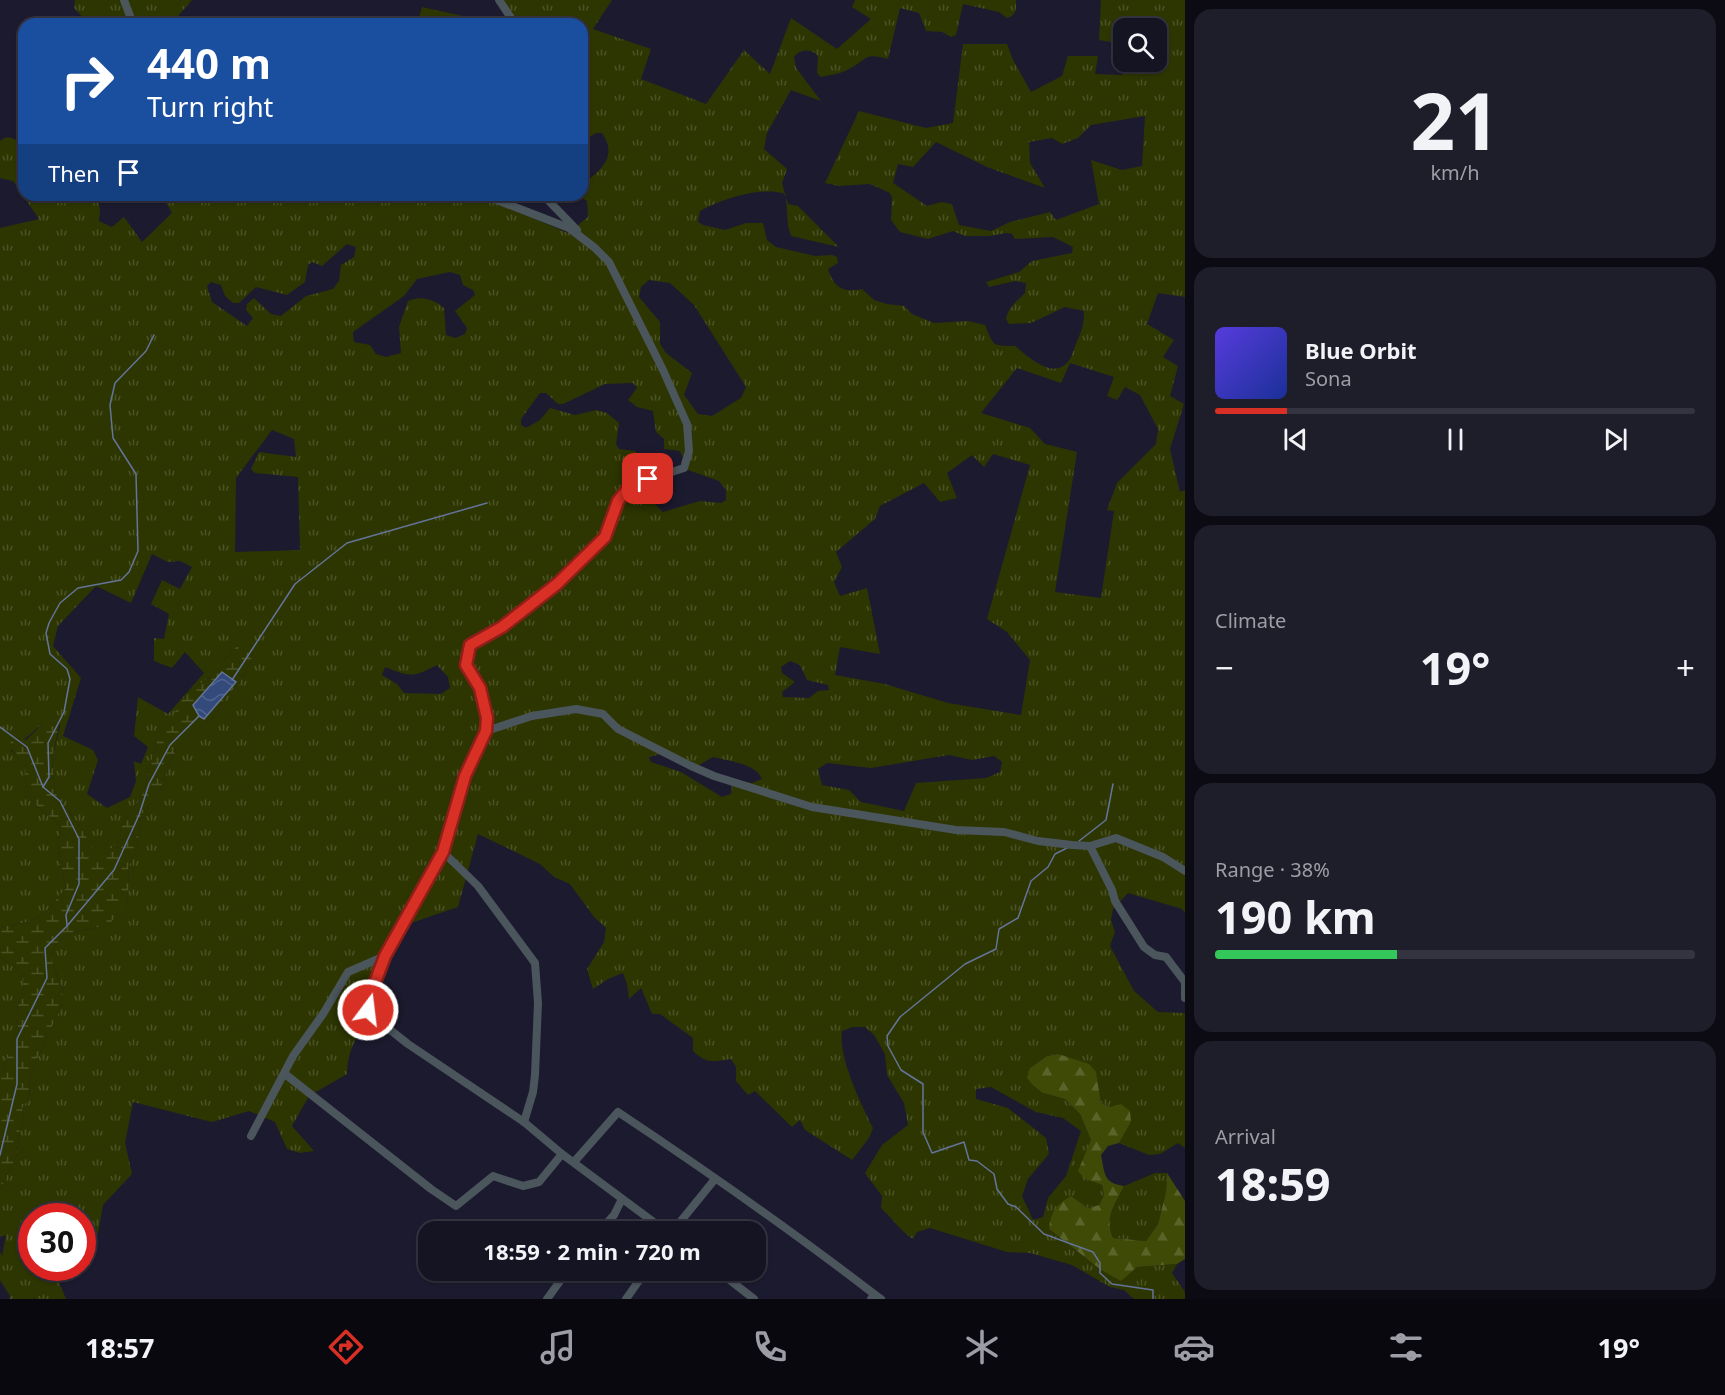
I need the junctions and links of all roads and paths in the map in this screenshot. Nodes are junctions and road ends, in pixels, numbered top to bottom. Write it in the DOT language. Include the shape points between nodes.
graph roads {
  1 [pos="124,0"];
  2 [pos="499,0"];
  3 [pos="131,18"];
  4 [pos="511,18"];
  5 [pos="499,201"];
  6 [pos="549,201"];
  7 [pos="595,248"];
  8 [pos="486,731"];
  9 [pos="1090,846"];
  10 [pos="443,852"];
  11 [pos="1185,871"];
  12 [pos="385,956"];
  13 [pos="1185,998"];
  14 [pos="285,1074"];
  15 [pos="524,1122"];
  16 [pos="251,1136"];
  17 [pos="562,1154"];
  18 [pos="574,1162"];
  19 [pos="715,1179"];
  20 [pos="622,1198"];
  21 [pos="609,1221"];
  22 [pos="652,1221"];
  23 [pos="681,1221"];
  24 [pos="560,1281"];
  25 [pos="639,1281"];
  26 [pos="731,1281"];
  27 [pos="875,1297"];
  28 [pos="548,1299"];
  29 [pos="626,1299"];
  30 [pos="754,1299"];
  1 -- 3 [label="street"];
  2 -- 4 [label="street"];
  5 -- 7 [label="street" via="569,228"];
  6 -- 7 [label="street"];
  7 -- 8 [label="street" via="609,262 663,370 687,424 689,451 684,468 631,485 618,501 605,537 557,584 502,627 470,645 466,665 480,688"];
  8 -- 9 [label="street" via="532,716 576,710 603,714 618,729 690,766 812,807"];
  8 -- 10 [label="street" via="465,776"];
  9 -- 11 [label="street" via="1116,838 1163,857"];
  9 -- 13 [label="street" via="1114,902 1144,947 1166,957 1185,982"];
  10 -- 12 [label="street"];
  10 -- 15 [label="street" via="478,886 536,963 535,1075"];
  12 -- 14 [label="street" via="348,972"];
  12 -- 15 [label="street" via="368,1010 408,1044"];
  14 -- 16 [label="street"];
  14 -- 17 [label="street" via="456,1206 493,1176 523,1186 539,1182"];
  15 -- 17 [label="street"];
  17 -- 18 [label="street"];
  18 -- 19 [label="street" via="618,1112"];
  18 -- 20 [label="street"];
  19 -- 23 [label="street"];
  19 -- 27 [label="street"];
  20 -- 21 [label="street"];
  20 -- 22 [label="street"];
  24 -- 28 [label="street"];
  25 -- 29 [label="street"];
  26 -- 30 [label="street"];
}
